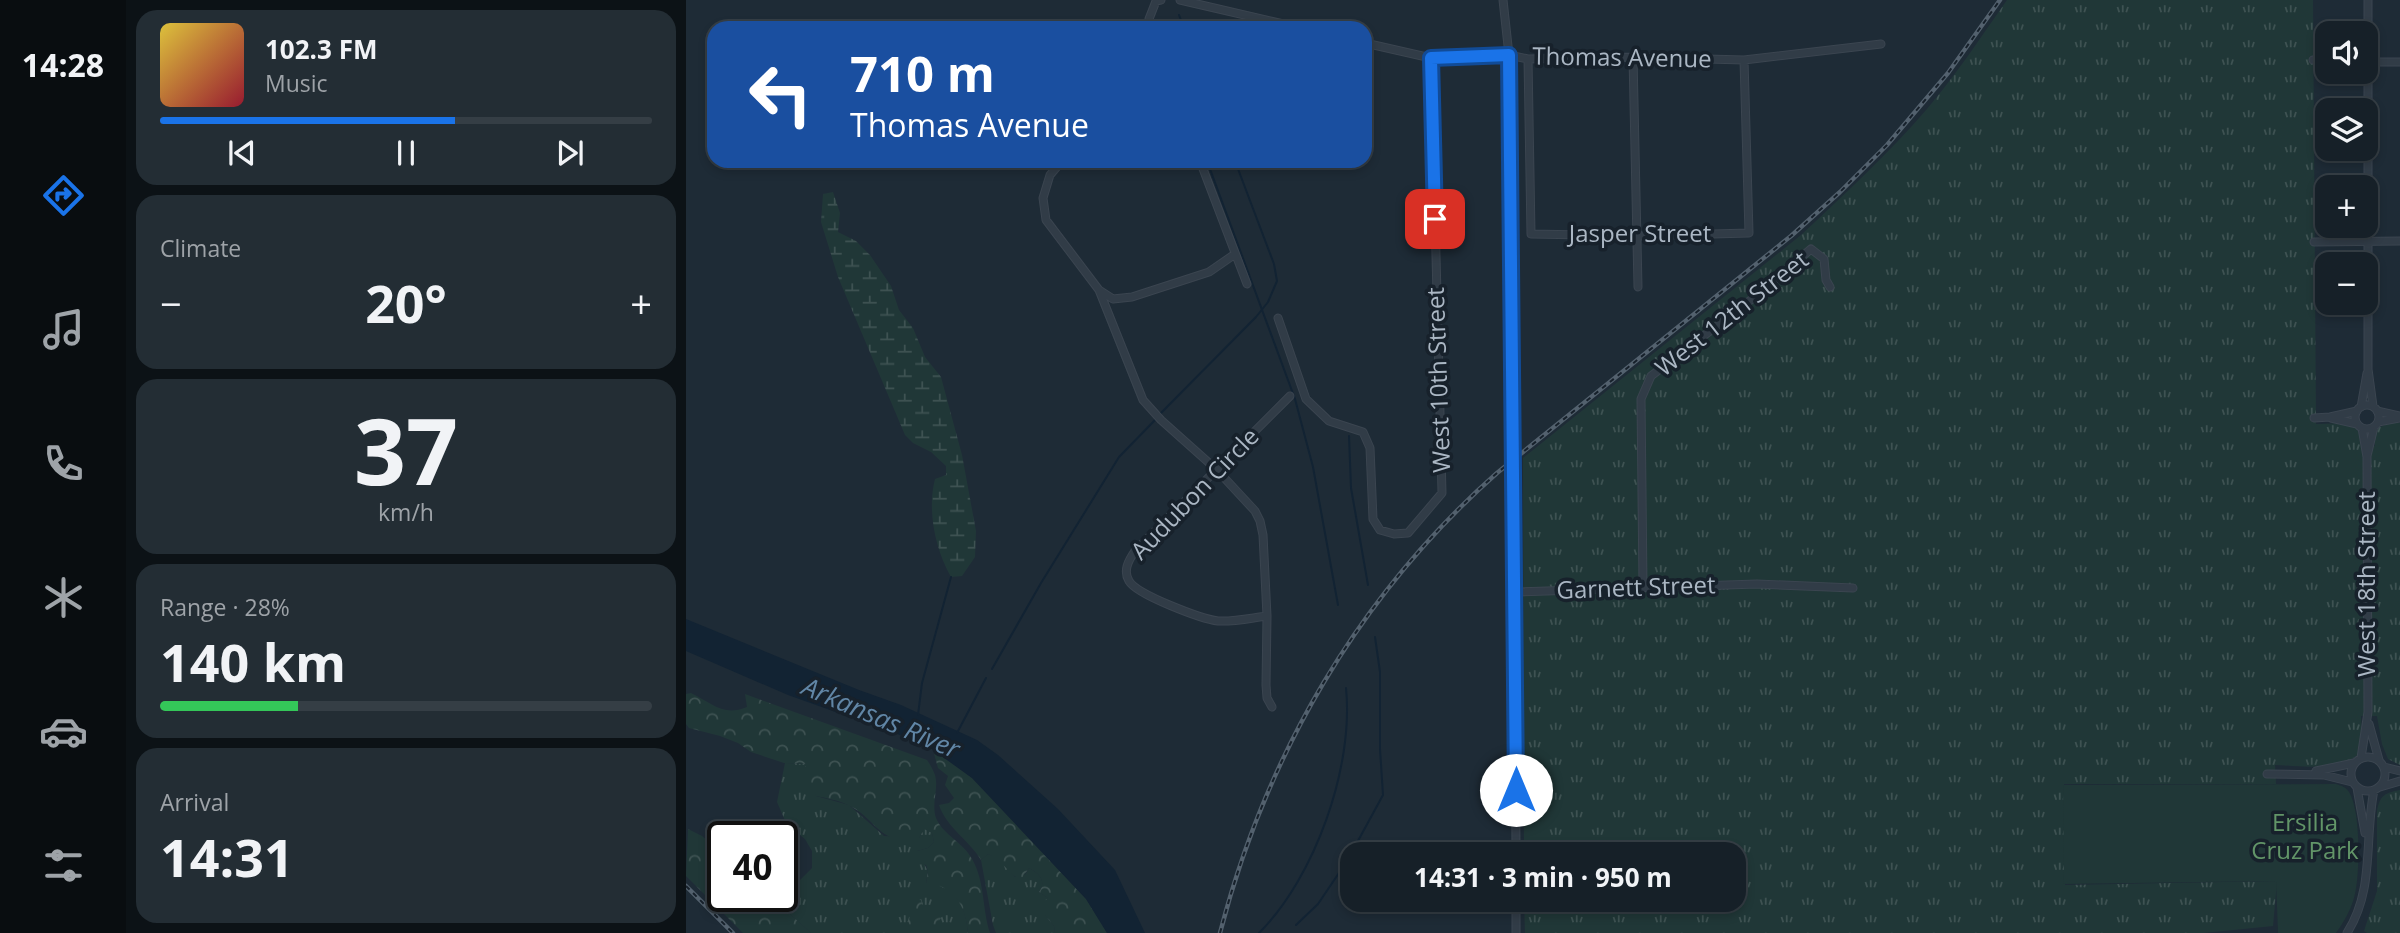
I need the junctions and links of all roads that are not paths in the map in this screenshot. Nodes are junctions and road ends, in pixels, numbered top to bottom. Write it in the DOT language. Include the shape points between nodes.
graph roads {
  1 [pos="1161,0"];
  2 [pos="1180,0"];
  3 [pos="1503,0"];
  4 [pos="2368,0"];
  5 [pos="1150,21"];
  6 [pos="1271,21"];
  7 [pos="2368,21"];
  8 [pos="1881,44"];
  9 [pos="1372,45"];
  10 [pos="1509,55"];
  11 [pos="1633,57"];
  12 [pos="1431,58"];
  13 [pos="1528,59"];
  14 [pos="1744,60"];
  15 [pos="2378,62"];
  16 [pos="2400,62"];
  17 [pos="2367,84"];
  18 [pos="1056,168"];
  19 [pos="1203,168"];
  20 [pos="1511,206"];
  21 [pos="1530,206"];
  22 [pos="1639,236"];
  23 [pos="2368,241"];
  24 [pos="2314,242"];
  25 [pos="2400,242"];
  26 [pos="1235,254"];
  27 [pos="1247,284"];
  28 [pos="1638,287"];
  29 [pos="1830,287"];
  30 [pos="1099,290"];
  31 [pos="1278,318"];
  32 [pos="2368,369"];
  33 [pos="1290,396"];
  34 [pos="2359,409"];
  35 [pos="2375,409"];
  36 [pos="2330,417"];
  37 [pos="2400,417"];
  38 [pos="2314,418"];
  39 [pos="2376,425"];
  40 [pos="2359,426"];
  41 [pos="2367,457"];
  42 [pos="1217,470"];
  43 [pos="1643,586"];
  44 [pos="1853,588"];
  45 [pos="1515,592"];
  46 [pos="1267,616"];
  47 [pos="1272,708"];
  48 [pos="2368,712"];
  49 [pos="2357,760"];
  50 [pos="2381,764"];
  51 [pos="2400,771"];
  52 [pos="2267,774"];
  53 [pos="2302,774"];
  54 [pos="2400,781"];
  55 [pos="2355,785"];
  56 [pos="2376,789"];
  57 [pos="1516,842"];
  58 [pos="2367,851"];
  59 [pos="1516,912"];
  60 [pos="1516,933"];
  61 [pos="2347,933"];
  1 -- 5 [label="street" via="1156,1"];
  2 -- 6 [label="street"];
  3 -- 10 [label="street"];
  4 -- 7 [label="street"];
  8 -- 14 [label="street, Thomas Avenue"];
  9 -- 12 [label="street, Thomas Avenue"];
  10 -- 12 [label="street, Thomas Avenue"];
  10 -- 13 [label="street, Thomas Avenue"];
  10 -- 20 [label="street"];
  11 -- 13 [label="street, Thomas Avenue"];
  11 -- 14 [label="street, Thomas Avenue"];
  11 -- 22 [label="street"];
  12 -- 31 [label="street, West 10th Street" via="1443,493 1408,533 1380,530 1373,519 1370,447 1363,432 1329,421 1306,399"];
  13 -- 21 [label="street"];
  14 -- 22 [label="street, Jasper Street" via="1749,233"];
  15 -- 16 [label="street"];
  17 -- 23 [label="street"];
  18 -- 30 [label="street" via="1044,198 1046,220"];
  19 -- 26 [label="street"];
  20 -- 21 [label="street"];
  20 -- 45 [label="street, bridge"];
  21 -- 22 [label="street, Jasper Street" via="1531,234"];
  22 -- 28 [label="street"];
  23 -- 24 [label="street"];
  23 -- 25 [label="street"];
  23 -- 32 [label="street"];
  26 -- 27 [label="street"];
  26 -- 30 [label="street" via="1209,272 1132,297 1113,299"];
  29 -- 43 [label="street, West 12th Street" via="1824,259 1811,249 1651,376 1641,399"];
  30 -- 42 [label="street" via="1143,400"];
  32 -- 34 [label="street"];
  32 -- 35 [label="street"];
  33 -- 42 [label="street, Audubon Circle"];
  34 -- 35 [label="street"];
  34 -- 36 [label="street"];
  34 -- 40 [label="street, West 18th Street"];
  35 -- 37 [label="street"];
  35 -- 39 [label="street, West 18th Street"];
  36 -- 38 [label="street"];
  36 -- 40 [label="street"];
  37 -- 39 [label="street"];
  39 -- 40 [label="street" via="2368,429"];
  39 -- 41 [label="street, West 18th Street"];
  40 -- 41 [label="street, West 18th Street"];
  41 -- 48 [label="street, West 18th Street"];
  42 -- 46 [label="street" via="1260,521"];
  42 -- 46 [label="street, Audubon Circle" via="1135,551 1126,573 1140,591 1209,619"];
  43 -- 44 [label="street, Garnett Street"];
  43 -- 45 [label="street, Garnett Street"];
  45 -- 57 [label="street"];
  46 -- 47 [label="street" via="1266,685"];
  48 -- 49 [label="street, West 18th Street"];
  48 -- 50 [label="street, West 18th Street"];
  49 -- 50 [label="street" via="2370,756"];
  49 -- 53 [label="street"];
  49 -- 55 [label="street" via="2350,772"];
  50 -- 51 [label="street"];
  50 -- 56 [label="street" via="2385,778"];
  52 -- 53 [label="street"];
  53 -- 55 [label="street" via="2340,777"];
  54 -- 56 [label="street"];
  55 -- 56 [label="street" via="2367,792"];
  55 -- 58 [label="street"];
  56 -- 58 [label="street"];
  58 -- 61 [label="street" via="2363,900"];
  59 -- 60 [label="street"];
}
